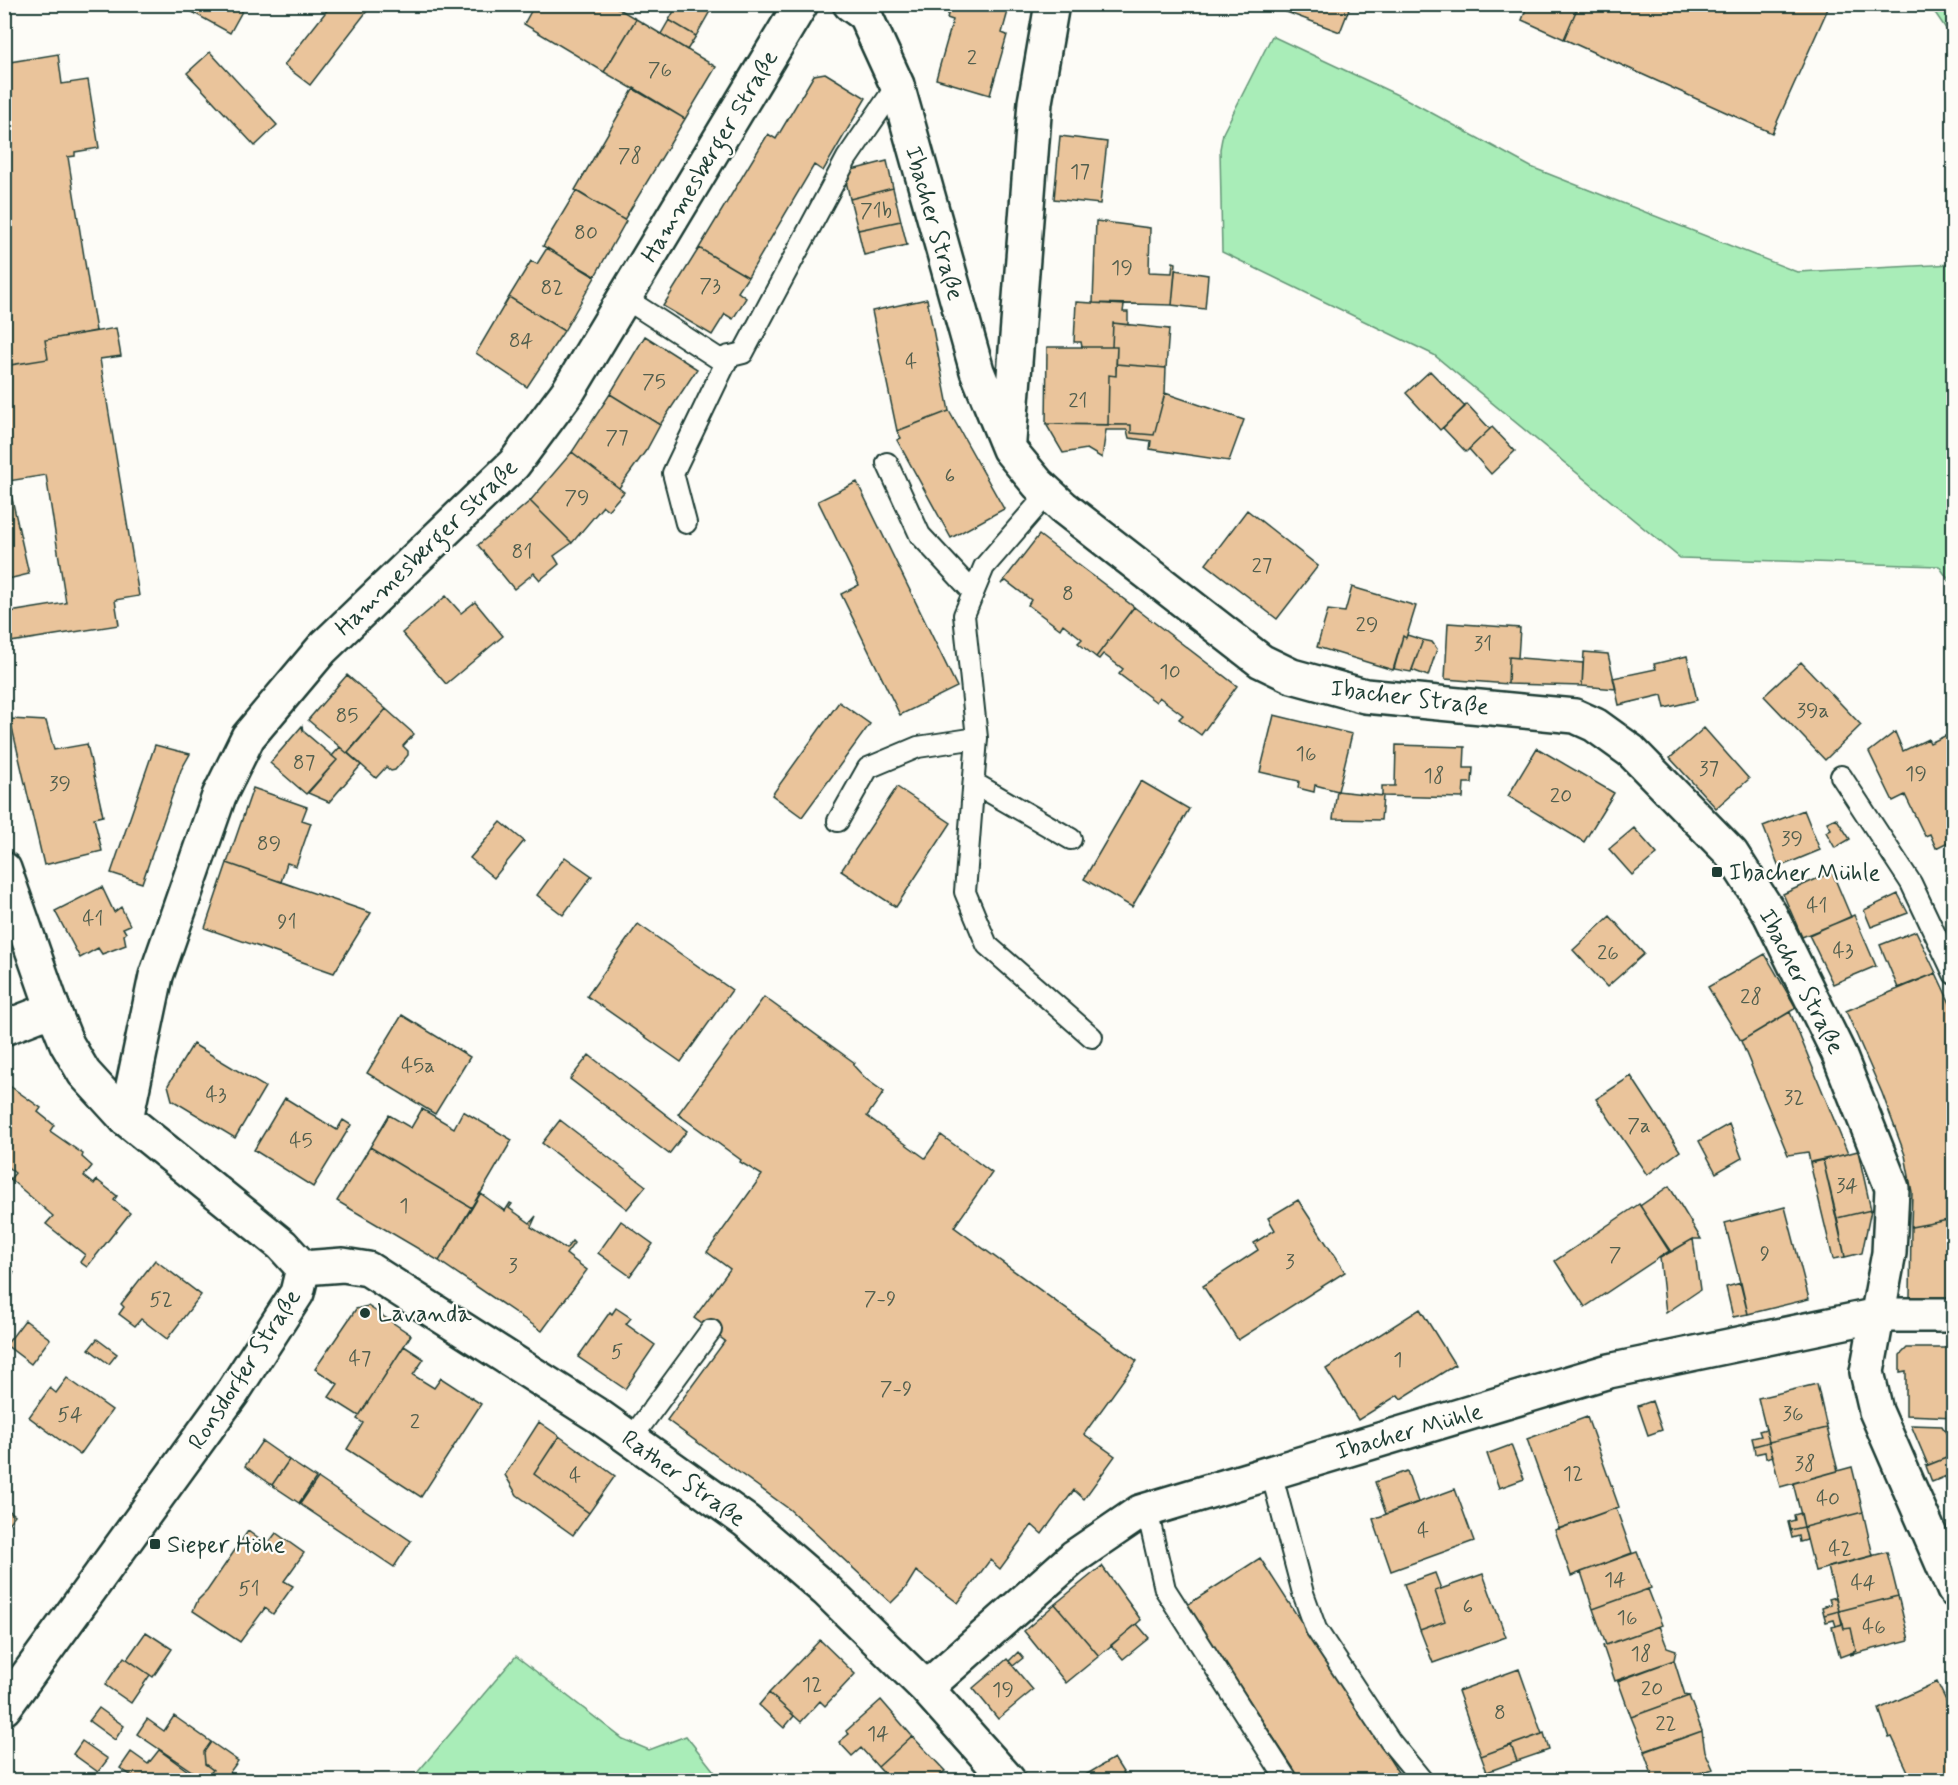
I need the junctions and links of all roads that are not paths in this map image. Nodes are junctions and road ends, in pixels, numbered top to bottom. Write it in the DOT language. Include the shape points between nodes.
graph roads {
  1 [pos="801,4"];
  2 [pos="850,4"];
  3 [pos="1052,4"];
  4 [pos="897,85"];
  5 [pos="623,297"];
  6 [pos="729,356"];
  7 [pos="1009,449"];
  8 [pos="887,463"];
  9 [pos="1048,493"];
  10 [pos="686,523"];
  11 [pos="974,592"];
  12 [pos="978,738"];
  13 [pos="1841,777"];
  14 [pos="974,783"];
  15 [pos="838,821"];
  16 [pos="1071,840"];
  17 [pos="4,869"];
  18 [pos="1953,974"];
  19 [pos="52,1009"];
  20 [pos="4,1028"];
  21 [pos="1092,1037"];
  22 [pos="126,1119"];
  23 [pos="303,1268"];
  24 [pos="1878,1315"];
  25 [pos="1953,1315"];
  26 [pos="711,1330"];
  27 [pos="631,1439"];
  28 [pos="1271,1472"];
  29 [pos="1147,1510"];
  30 [pos="1953,1590"];
  31 [pos="926,1688"];
  32 [pos="4,1708"];
  33 [pos="1008,1780"];
  34 [pos="1287,1780"];
  35 [pos="1422,1780"];
  1 -- 5 [label="street, Hammesberger Straße"];
  2 -- 4 [label="street, Ibacher Straße" via="865,15"];
  3 -- 7 [label="street" via="1035,102"];
  4 -- 6 [label="lane" via="847,158 743,353"];
  4 -- 7 [label="street, Ibacher Straße" via="977,371"];
  5 -- 6 [label="lane" via="719,359"];
  5 -- 22 [label="street, Hammesberger Straße" via="569,390 514,464 322,649 248,737 219,796 156,976"];
  6 -- 10 [label="lane" via="673,473"];
  7 -- 9 [label="street, Ibacher Straße"];
  8 -- 11 [label="lane" via="920,535"];
  9 -- 11 [label="lane" via="984,567"];
  9 -- 24 [label="street, Ibacher Straße" via="1261,661 1292,676 1365,696 1575,716 1596,725 1631,751 1686,804 1731,853 1770,914 1838,1052 1892,1188 1889,1253"];
  11 -- 12 [label="lane" via="964,615"];
  12 -- 14 [label="lane"];
  12 -- 15 [label="lane" via="918,747 868,768"];
  13 -- 18 [label="lane" via="1911,883"];
  14 -- 16 [label="lane"];
  14 -- 21 [label="lane" via="965,892 987,945"];
  17 -- 19 [label="street, Ronsdorfer Straße"];
  19 -- 20 [label="street"];
  19 -- 22 [label="street, Ronsdorfer Straße" via="84,1073"];
  22 -- 23 [label="street, Ronsdorfer Straße" via="282,1245"];
  23 -- 27 [label="street, Rather Straße" via="343,1264 368,1269"];
  23 -- 32 [label="street, Ronsdorfer Straße" via="297,1293 233,1392"];
  24 -- 25 [label="street, Ibacher Mühle"];
  24 -- 28 [label="street, Ibacher Mühle" via="1609,1371"];
  24 -- 30 [label="street, Ibacher Straße" via="1867,1372 1876,1411"];
  26 -- 27 [label="lane"];
  27 -- 31 [label="street, Rather Straße" via="778,1548"];
  28 -- 29 [label="street, Ibacher Mühle"];
  28 -- 35 [label="lane" via="1316,1629 1390,1741"];
  29 -- 31 [label="street, Ibacher Mühle" via="1074,1557"];
  29 -- 34 [label="lane" via="1165,1589"];
  31 -- 33 [label="street, Rather Straße"];
}
